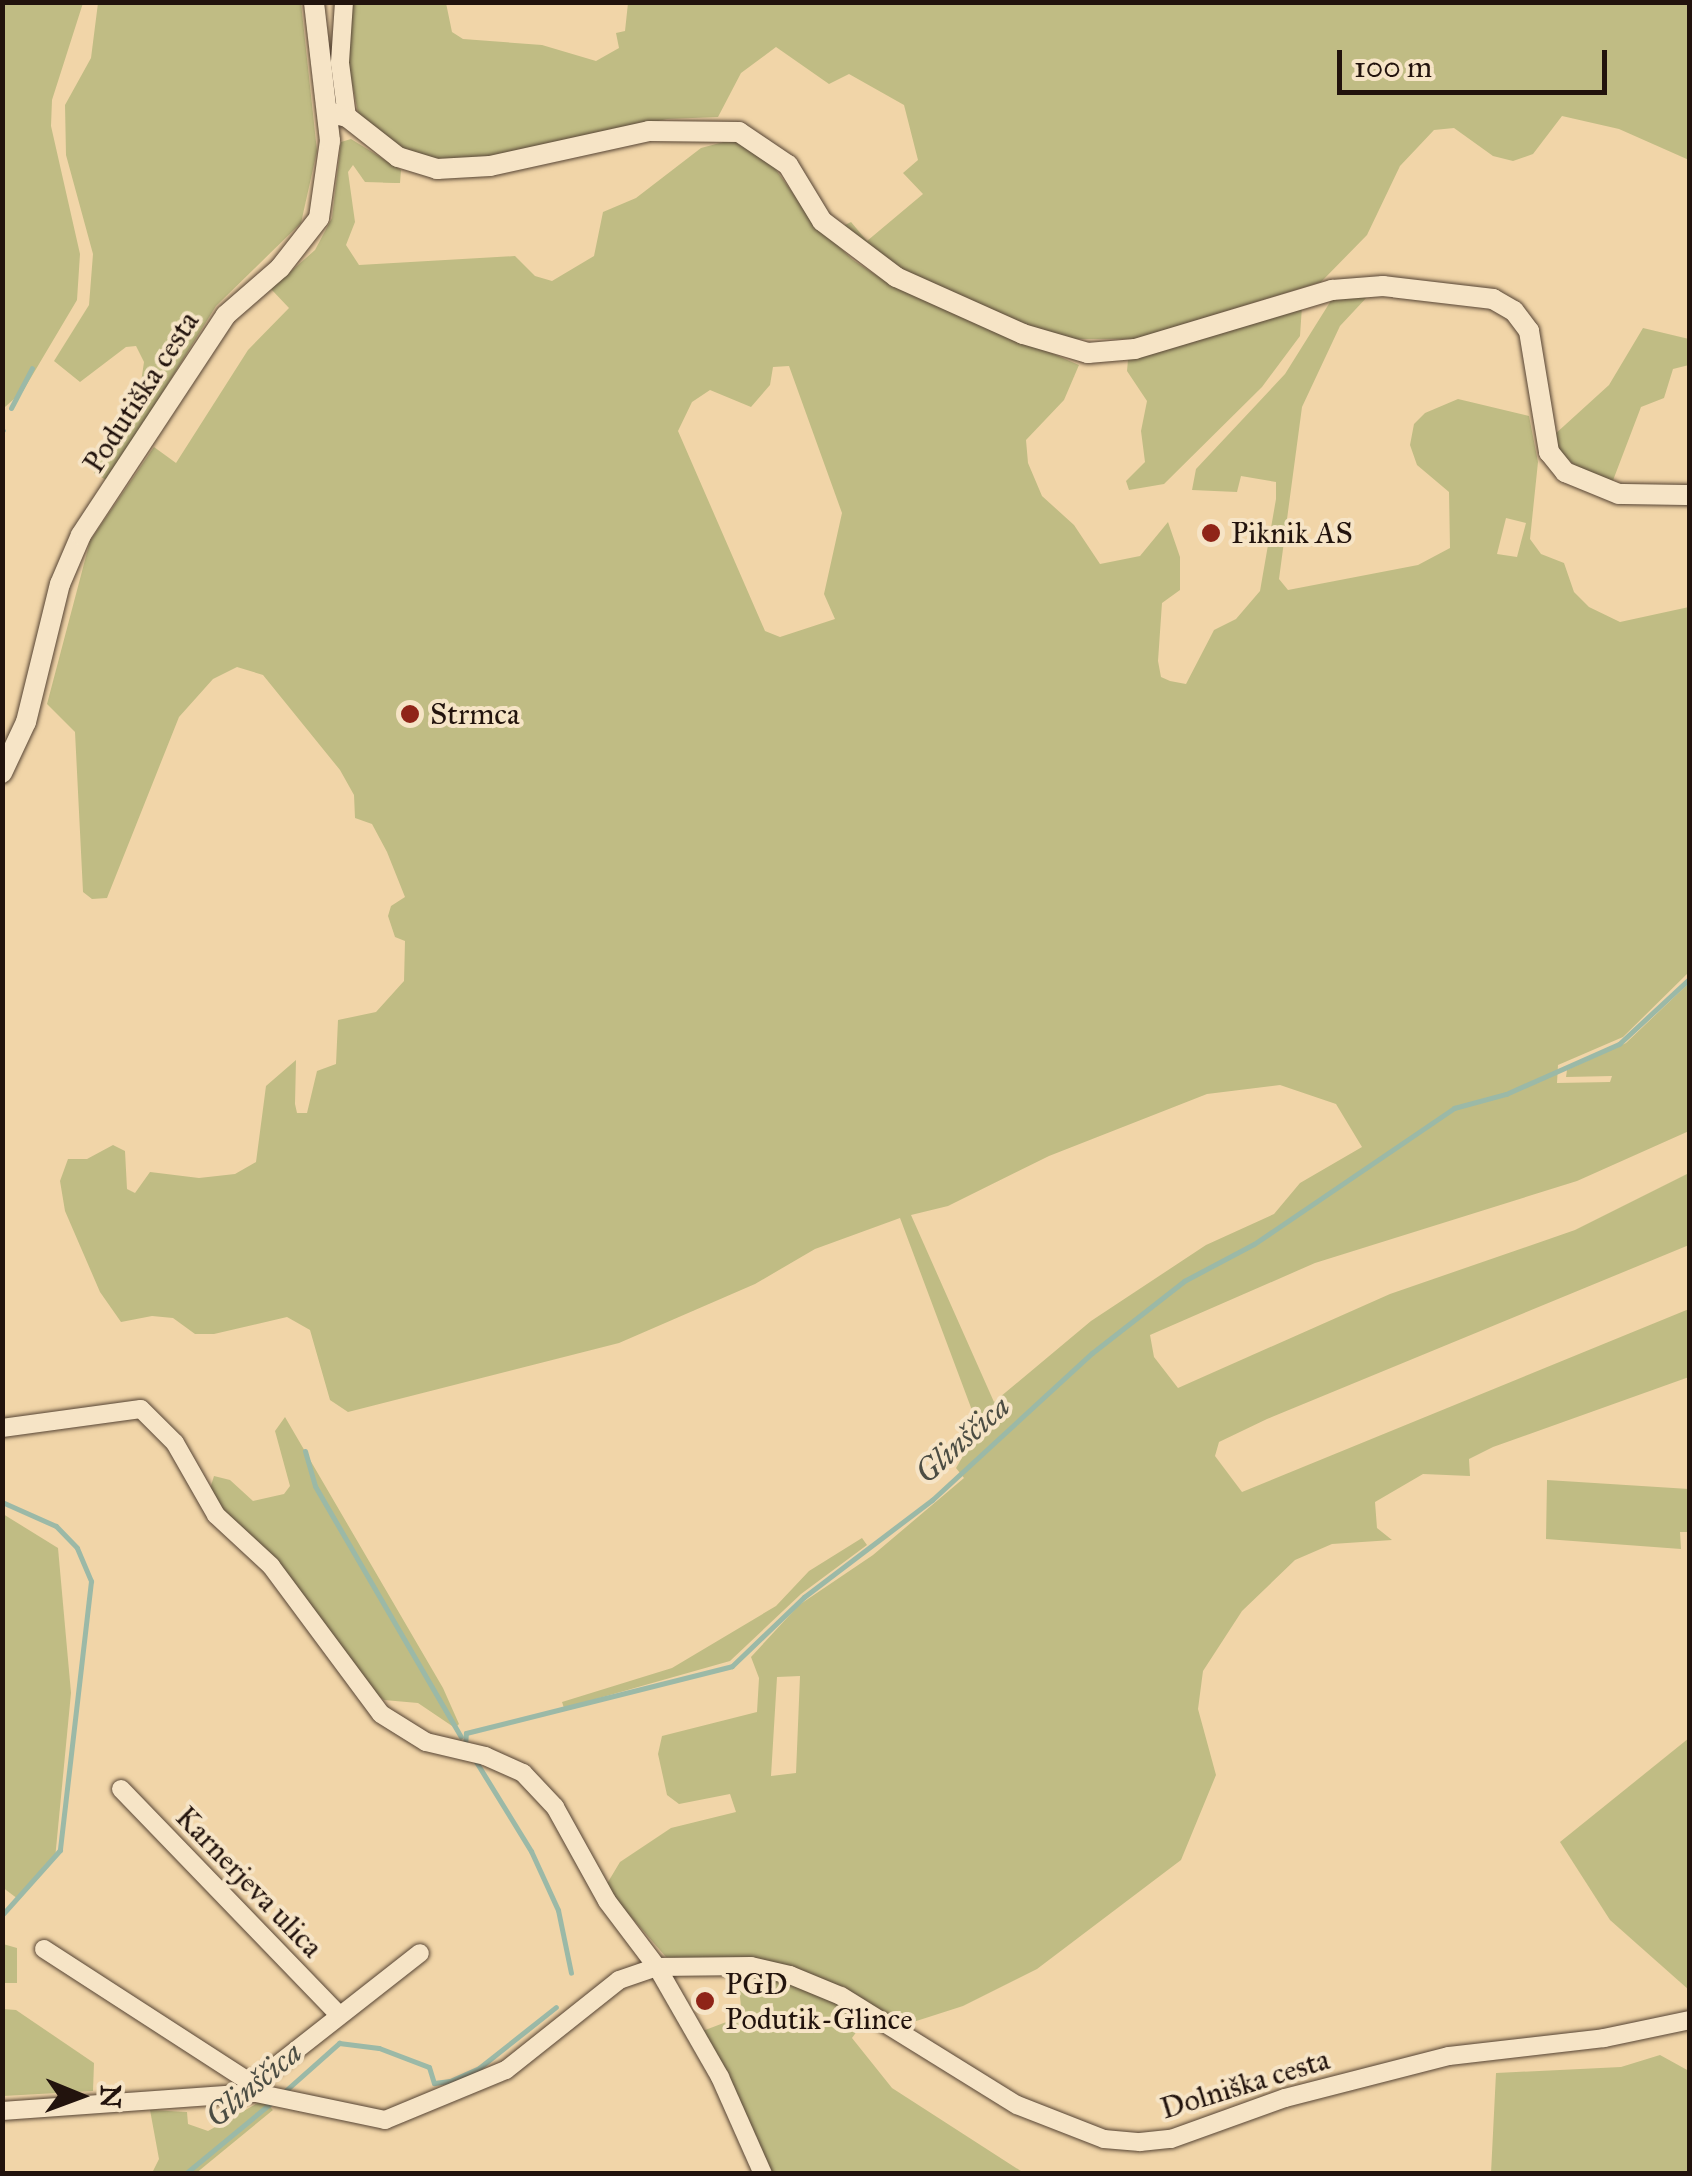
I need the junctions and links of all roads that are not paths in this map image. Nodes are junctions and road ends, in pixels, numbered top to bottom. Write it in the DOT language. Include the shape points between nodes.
graph roads {
  1 [pos="314,2"];
  2 [pos="344,2"];
  3 [pos="337,115"];
  4 [pos="1690,495"];
  5 [pos="2,773"];
  6 [pos="2,1428"];
  7 [pos="121,1789"];
  8 [pos="632,1937"];
  9 [pos="44,1949"];
  10 [pos="420,1954"];
  11 [pos="657,1967"];
  12 [pos="619,1980"];
  13 [pos="338,2014"];
  14 [pos="1690,2020"];
  15 [pos="259,2090"];
  16 [pos="2,2111"];
  17 [pos="763,2174"];
  1 -- 3 [label="street, Podutiška cesta"];
  2 -- 3 [label="street"];
  3 -- 4 [label="street" via="381,148 437,169 506,164 650,131 740,132 788,165 822,222 896,277 1023,334 1088,353 1135,348 1332,290 1383,286 1493,298 1529,331 1549,452 1566,472 1620,494"];
  3 -- 5 [label="street, Podutiška cesta" via="319,218 289,258 226,315 81,535 60,584 26,722"];
  6 -- 8 [label="street" via="142,1409 175,1444 216,1515 281,1578 381,1714 453,1752 485,1756 522,1773 555,1807"];
  7 -- 13 [label="street, Karnerjeva ulica"];
  8 -- 11 [label="street"];
  8 -- 12 [label="street"];
  9 -- 15 [label="street"];
  10 -- 13 [label="street"];
  11 -- 12 [label="street, Dolniška cesta"];
  11 -- 14 [label="street, Dolniška cesta" via="750,1966 790,1975 841,1996 1017,2105 1104,2139 1140,2142 1171,2139 1285,2098 1449,2056 1604,2038"];
  11 -- 17 [label="street" via="720,2077"];
  12 -- 15 [label="street, Dolniška cesta" via="506,2070 415,2111 369,2119"];
  13 -- 15 [label="street"];
  15 -- 16 [label="street, Dolniška cesta"];
}
